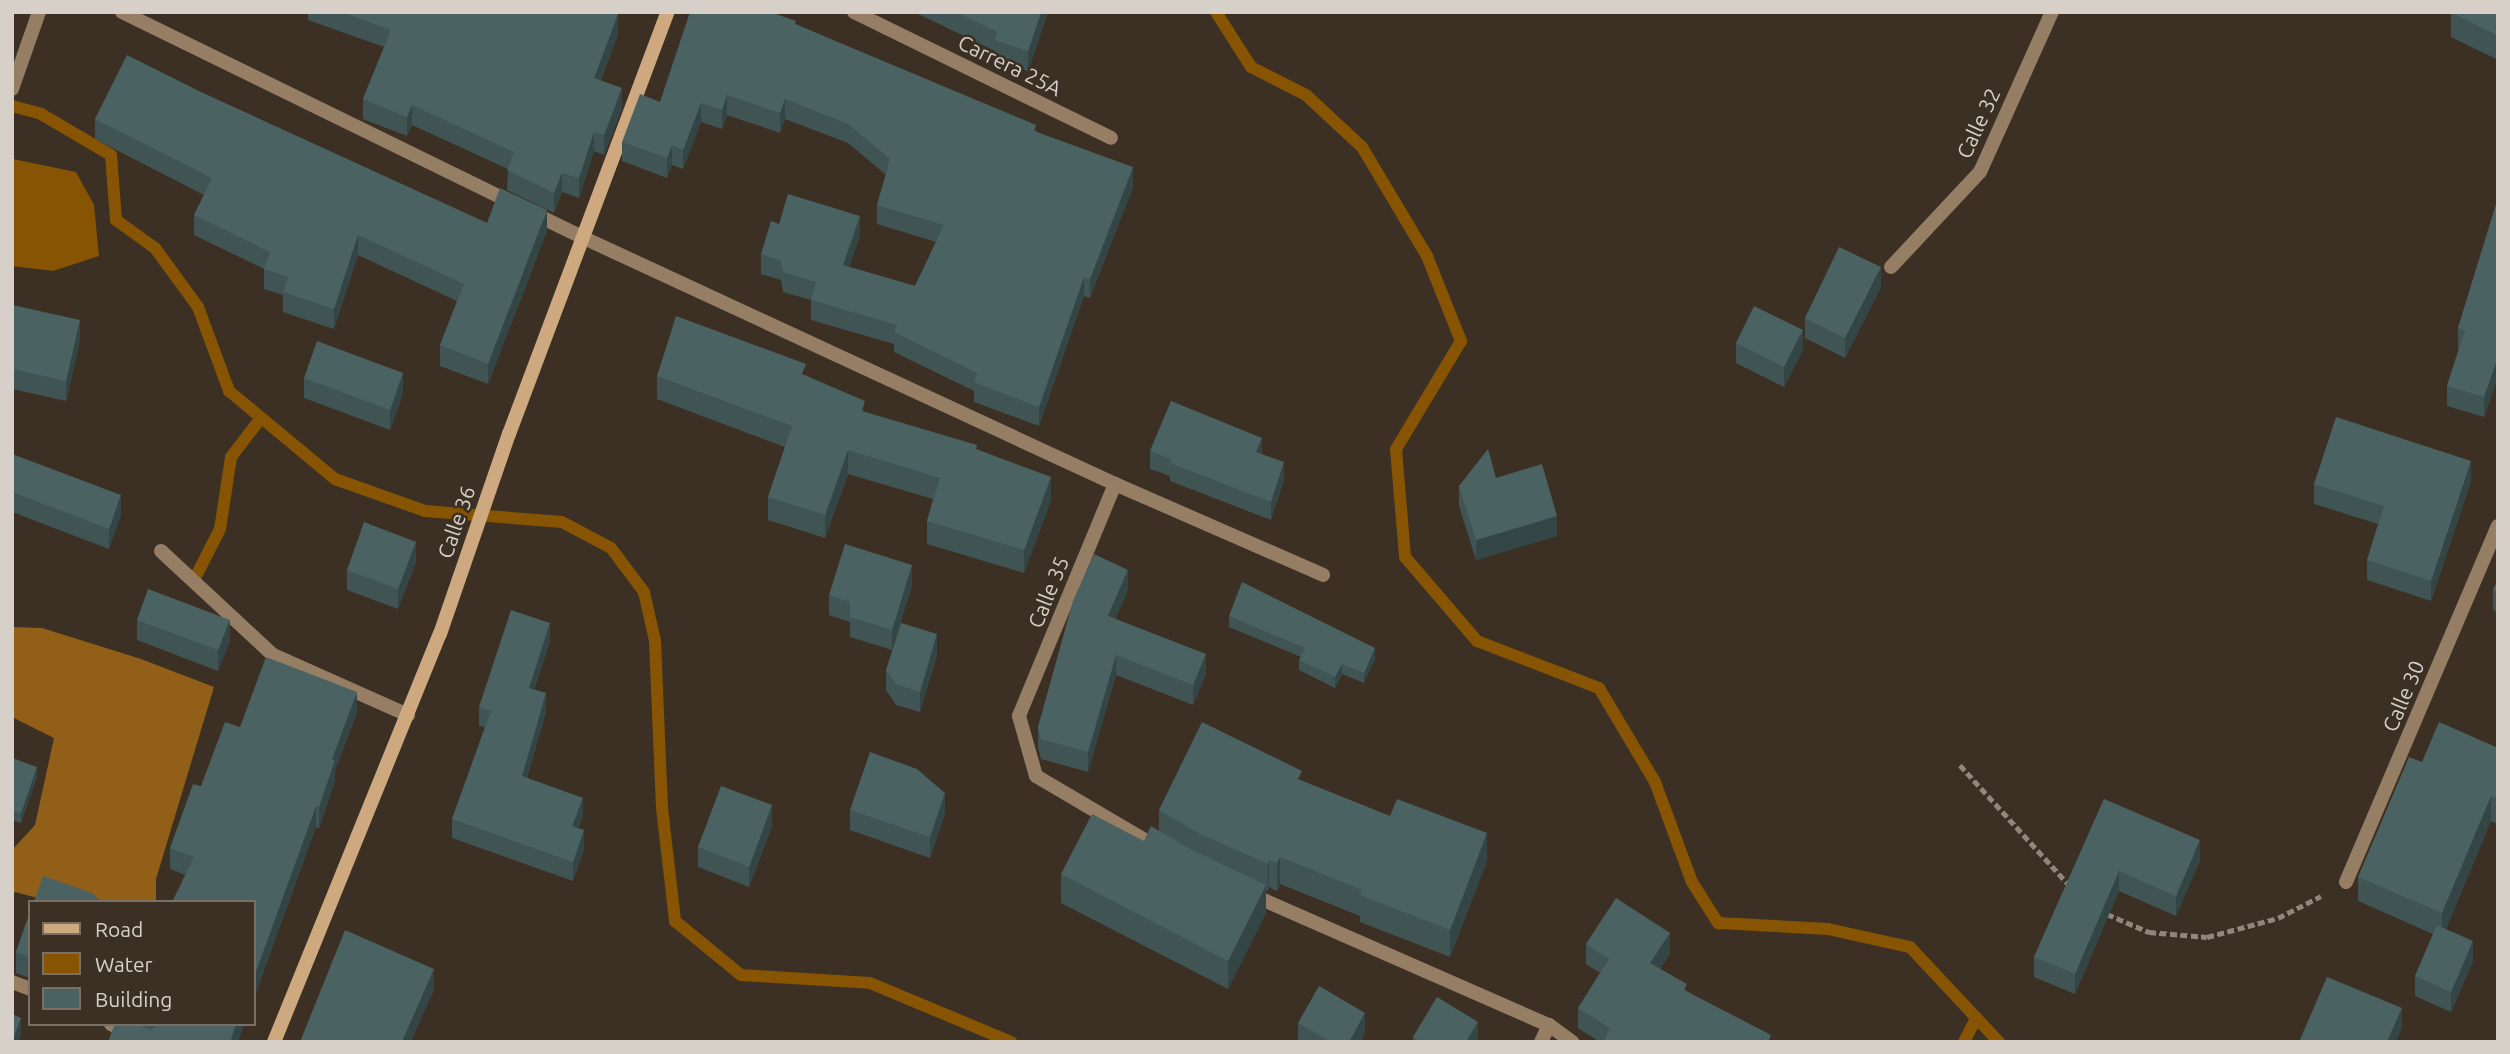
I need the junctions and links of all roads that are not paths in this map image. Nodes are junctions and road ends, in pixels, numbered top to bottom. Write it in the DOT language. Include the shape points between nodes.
graph roads {
  1 [pos="38,12"];
  2 [pos="122,12"];
  3 [pos="668,12"];
  4 [pos="854,12"];
  5 [pos="2052,12"];
  6 [pos="12,89"];
  7 [pos="1111,138"];
  8 [pos="584,238"];
  9 [pos="1891,267"];
  10 [pos="1115,484"];
  11 [pos="2498,526"];
  12 [pos="161,551"];
  13 [pos="1323,575"];
  14 [pos="408,715"];
  15 [pos="1168,853"];
  16 [pos="2346,882"];
  17 [pos="1240,889"];
  18 [pos="115,1026"];
  19 [pos="1549,1026"];
  20 [pos="151,1042"];
  21 [pos="274,1042"];
  22 [pos="1541,1042"];
  23 [pos="1572,1042"];
  1 -- 6 [label="street"];
  2 -- 8 [label="street"];
  3 -- 8 [label="street, Calle 36"];
  4 -- 7 [label="street, Carrera 25A"];
  5 -- 9 [label="street, Calle 32" via="1980,172"];
  8 -- 10 [label="street"];
  8 -- 14 [label="street, Calle 36"];
  10 -- 13 [label="street"];
  10 -- 15 [label="street, Calle 35" via="1020,716 1036,776"];
  11 -- 16 [label="street, Calle 30"];
  12 -- 14 [label="street" via="273,655"];
  14 -- 21 [label="street, Calle 36"];
  17 -- 19 [label="street"];
  18 -- 20 [label="street"];
  19 -- 22 [label="street"];
  19 -- 23 [label="street"];
}
